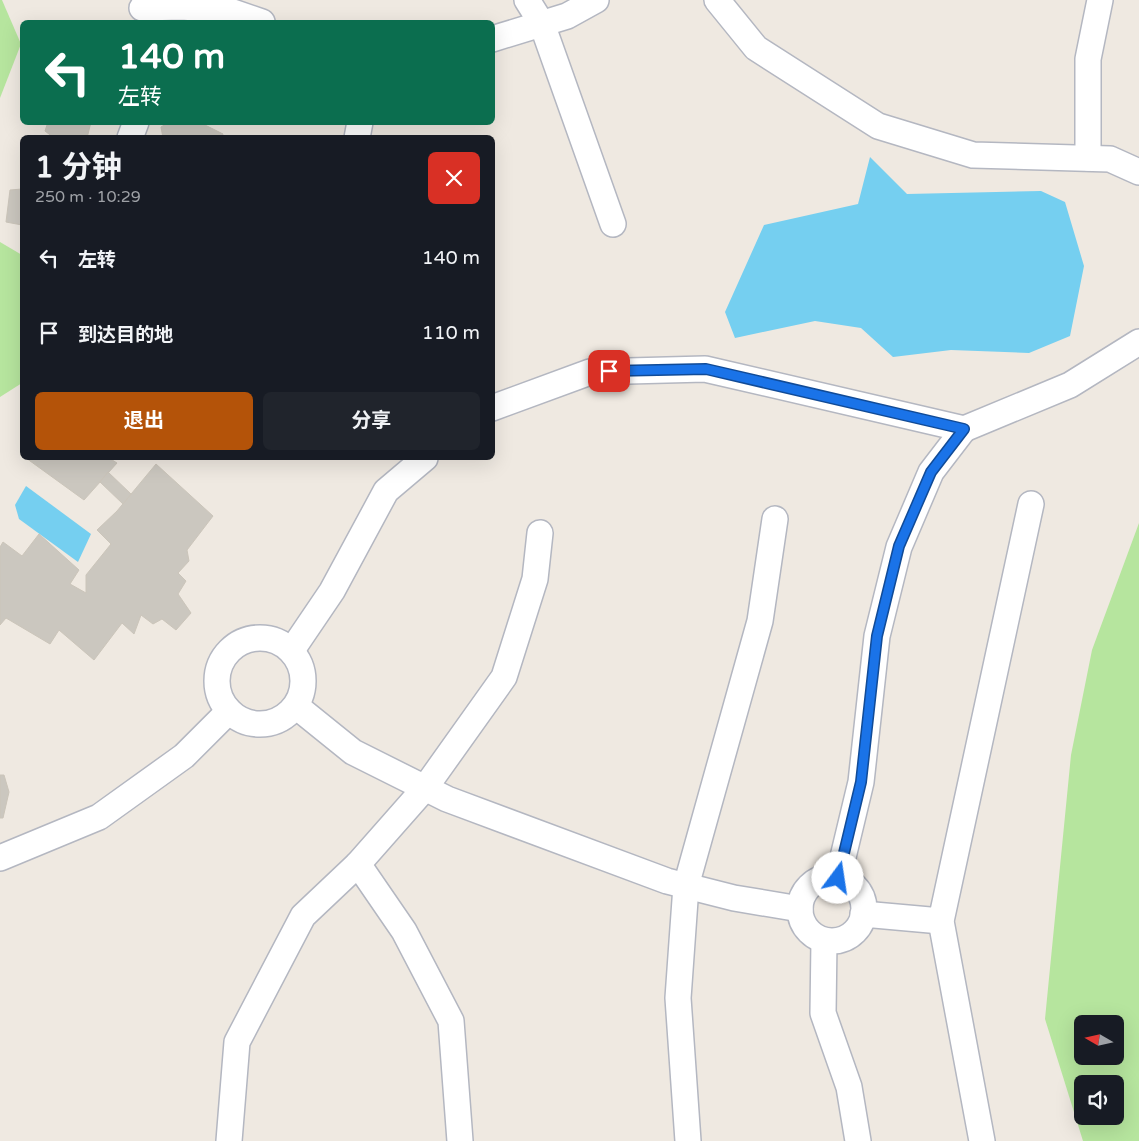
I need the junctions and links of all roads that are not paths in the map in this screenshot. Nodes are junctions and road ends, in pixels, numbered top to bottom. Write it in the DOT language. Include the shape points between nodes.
graph roads {
  1 [pos="527,0"];
  2 [pos="596,0"];
  3 [pos="718,0"];
  4 [pos="1100,0"];
  5 [pos="141,10"];
  6 [pos="256,20"];
  7 [pos="542,24"];
  8 [pos="495,38"];
  9 [pos="1088,158"];
  10 [pos="1139,172"];
  11 [pos="614,224"];
  12 [pos="1139,342"];
  13 [pos="495,407"];
  14 [pos="964,429"];
  15 [pos="423,460"];
  16 [pos="1031,504"];
  17 [pos="775,518"];
  18 [pos="540,533"];
  19 [pos="292,650"];
  20 [pos="296,706"];
  21 [pos="229,711"];
  22 [pos="425,788"];
  23 [pos="0,858"];
  24 [pos="358,864"];
  25 [pos="838,878"];
  26 [pos="686,886"];
  27 [pos="800,909"];
  28 [pos="864,914"];
  29 [pos="941,921"];
  30 [pos="824,941"];
  31 [pos="229,1141"];
  32 [pos="460,1141"];
  33 [pos="688,1141"];
  34 [pos="858,1141"];
  35 [pos="982,1141"];
  1 -- 7 [label="street"];
  2 -- 7 [label="street" via="568,16"];
  3 -- 9 [label="street" via="756,48 878,126 973,155"];
  4 -- 9 [label="street" via="1088,59"];
  5 -- 6 [label="street" via="181,7 227,10"];
  7 -- 8 [label="street"];
  7 -- 11 [label="street"];
  9 -- 10 [label="street" via="1110,159"];
  12 -- 14 [label="street" via="1070,385"];
  13 -- 14 [label="street" via="590,372 706,369"];
  14 -- 25 [label="street" via="931,472 899,546 877,636 861,782"];
  15 -- 19 [label="street" via="386,491 332,591"];
  16 -- 29 [label="street"];
  17 -- 26 [label="street" via="760,621"];
  18 -- 22 [label="street" via="535,579 504,677"];
  19 -- 20 [label="street" via="304,678"];
  19 -- 21 [label="street" via="267,638 252,638 232,647 220,666 217,681 220,696"];
  20 -- 21 [label="street" via="280,720 265,724 250,724"];
  20 -- 22 [label="street" via="353,752"];
  21 -- 23 [label="street" via="184,756 99,817"];
  22 -- 24 [label="street"];
  22 -- 26 [label="street" via="447,800"];
  24 -- 31 [label="street" via="303,916 237,1042"];
  24 -- 32 [label="street" via="404,931 451,1021"];
  25 -- 27 [label="street" via="824,878 814,883 802,898"];
  25 -- 28 [label="street" via="856,889 862,898"];
  26 -- 27 [label="street"];
  26 -- 33 [label="street" via="678,998"];
  27 -- 30 [label="street" via="802,922 808,931"];
  28 -- 29 [label="street"];
  28 -- 30 [label="street" via="848,937"];
  29 -- 35 [label="street"];
  30 -- 34 [label="street" via="823,1013 849,1087"];
}
